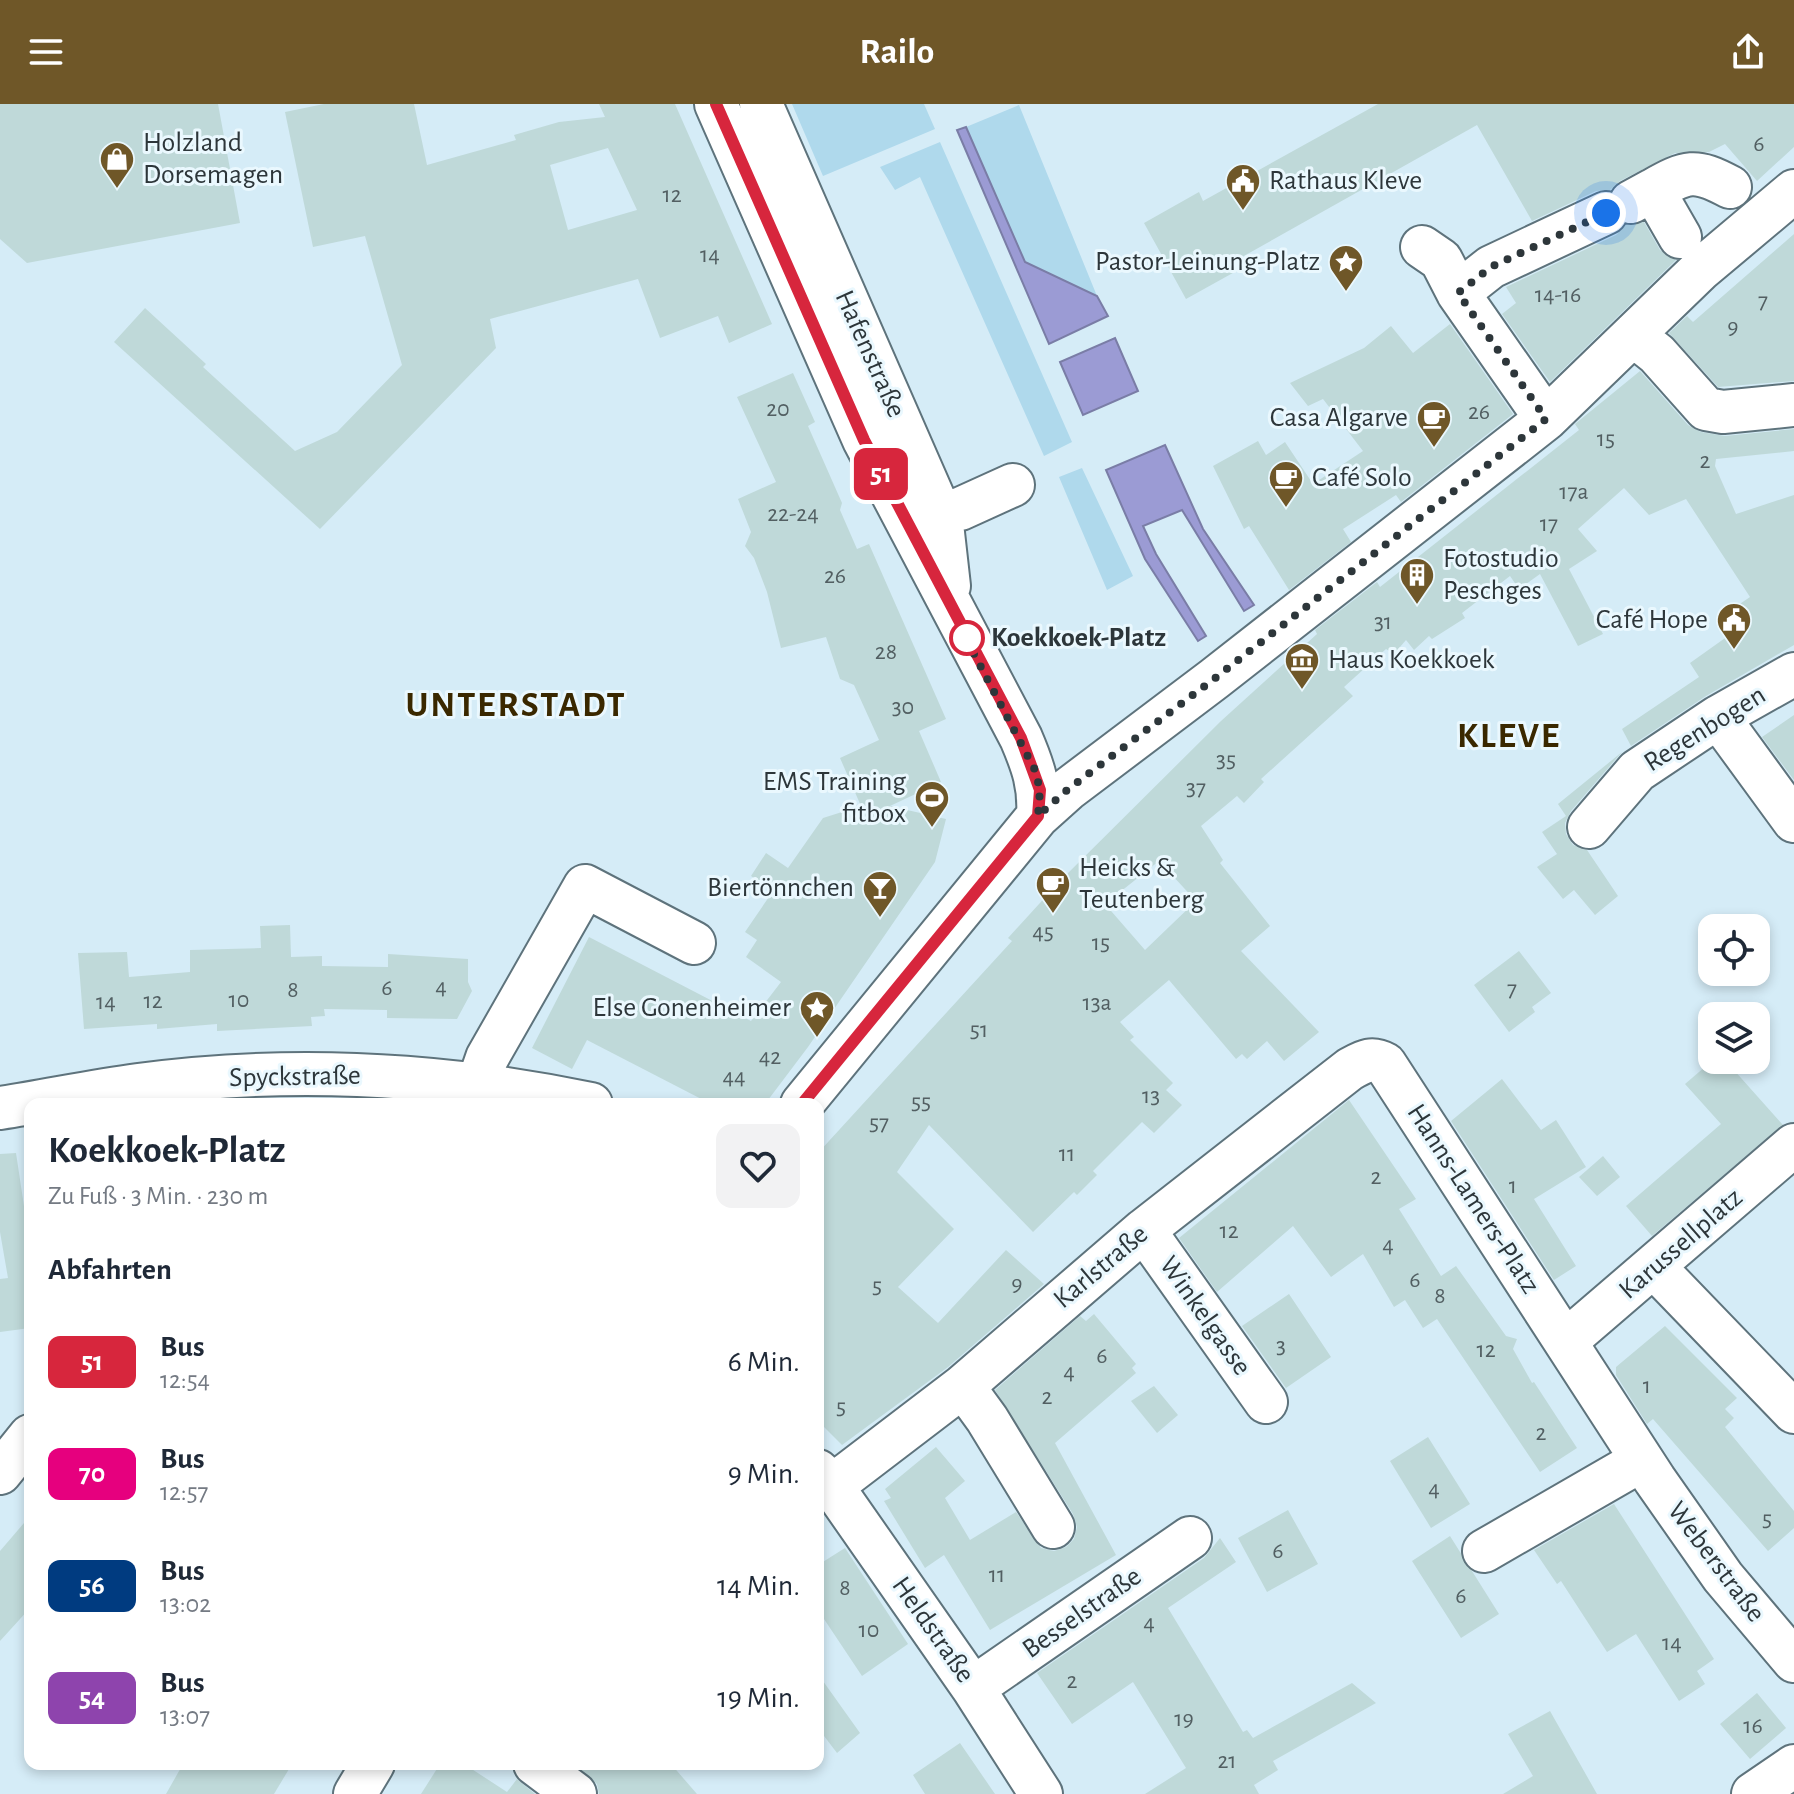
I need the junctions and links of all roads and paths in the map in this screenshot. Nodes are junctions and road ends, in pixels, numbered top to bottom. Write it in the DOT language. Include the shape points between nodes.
graph roads {
  1 [pos="716,104"];
  2 [pos="761,104"];
  3 [pos="1727,187"];
  4 [pos="1794,191"];
  5 [pos="1630,202"];
  6 [pos="806,208"];
  7 [pos="769,225"];
  8 [pos="1422,247"];
  9 [pos="1690,252"];
  10 [pos="1458,293"];
  11 [pos="1633,335"];
  12 [pos="1794,405"];
  13 [pos="1546,419"];
  14 [pos="1013,485"];
  15 [pos="897,507"];
  16 [pos="941,515"];
  17 [pos="952,611"];
  18 [pos="1794,674"];
  19 [pos="1718,717"];
  20 [pos="1038,816"];
  21 [pos="1794,821"];
  22 [pos="1589,827"];
  23 [pos="694,943"];
  24 [pos="1376,1059"];
  25 [pos="478,1084"];
  26 [pos="66,1098"];
  27 [pos="557,1098"];
  28 [pos="807,1098"];
  29 [pos="24,1105"];
  30 [pos="0,1108"];
  31 [pos="1794,1145"];
  32 [pos="1144,1230"];
  33 [pos="1655,1268"];
  34 [pos="1566,1341"];
  35 [pos="963,1386"];
  36 [pos="1266,1402"];
  37 [pos="1794,1412"];
  38 [pos="24,1443"];
  39 [pos="1642,1460"];
  40 [pos="0,1473"];
  41 [pos="825,1479"];
  42 [pos="1053,1527"];
  43 [pos="1190,1538"];
  44 [pos="1484,1551"];
  45 [pos="1794,1661"];
  46 [pos="973,1688"];
  47 [pos="1794,1766"];
  48 [pos="543,1770"];
  49 [pos="575,1794"];
  50 [pos="1041,1794"];
  51 [pos="1753,1794"];
  1 -- 7 [label="street"];
  2 -- 6 [label="street, Hafenstraße"];
  3 -- 4 [label="street"];
  3 -- 5 [label="street" via="1681,174"];
  3 -- 9 [label="street"];
  5 -- 9 [label="street"];
  5 -- 10 [label="street" via="1491,267"];
  6 -- 7 [label="street"];
  6 -- 16 [label="street, Hafenstraße"];
  7 -- 15 [label="street"];
  8 -- 10 [label="street" via="1441,260"];
  9 -- 11 [label="street"];
  10 -- 13 [label="street"];
  11 -- 12 [label="street" via="1706,409"];
  11 -- 13 [label="street"];
  13 -- 20 [label="street"];
  14 -- 16 [label="street"];
  15 -- 16 [label="street" via="912,500 921,517"];
  15 -- 17 [label="street"];
  16 -- 17 [label="street, Hafenstraße"];
  17 -- 20 [label="street" via="1035,770"];
  18 -- 19 [label="street, Regenbogen"];
  19 -- 21 [label="street"];
  19 -- 22 [label="street, Regenbogen" via="1637,771"];
  20 -- 28 [label="street"];
  23 -- 25 [label="street" via="585,886 487,1058"];
  24 -- 32 [label="street, Karlstraße" via="1350,1069"];
  24 -- 34 [label="street, Hanns-Lamers-Platz" via="1385,1064"];
  25 -- 26 [label="street, Spyckstraße" via="297,1073 139,1085"];
  25 -- 27 [label="street, Spyckstraße"];
  29 -- 30 [label="street, Spyckstraße"];
  31 -- 33 [label="street, Karussellplatz"];
  32 -- 35 [label="street, Karlstraße"];
  32 -- 36 [label="street, Winkelgasse"];
  33 -- 34 [label="street, Karussellplatz"];
  33 -- 37 [label="street"];
  34 -- 39 [label="street, Weberstraße"];
  35 -- 41 [label="street, Karlstraße"];
  35 -- 42 [label="street"];
  38 -- 40 [label="street"];
  39 -- 44 [label="street"];
  39 -- 45 [label="street, Weberstraße" via="1723,1577"];
  41 -- 46 [label="street, Heldstraße"];
  43 -- 46 [label="street, Besselstraße"];
  46 -- 50 [label="street, Heldstraße"];
  47 -- 51 [label="street"];
  48 -- 49 [label="street"];
}
